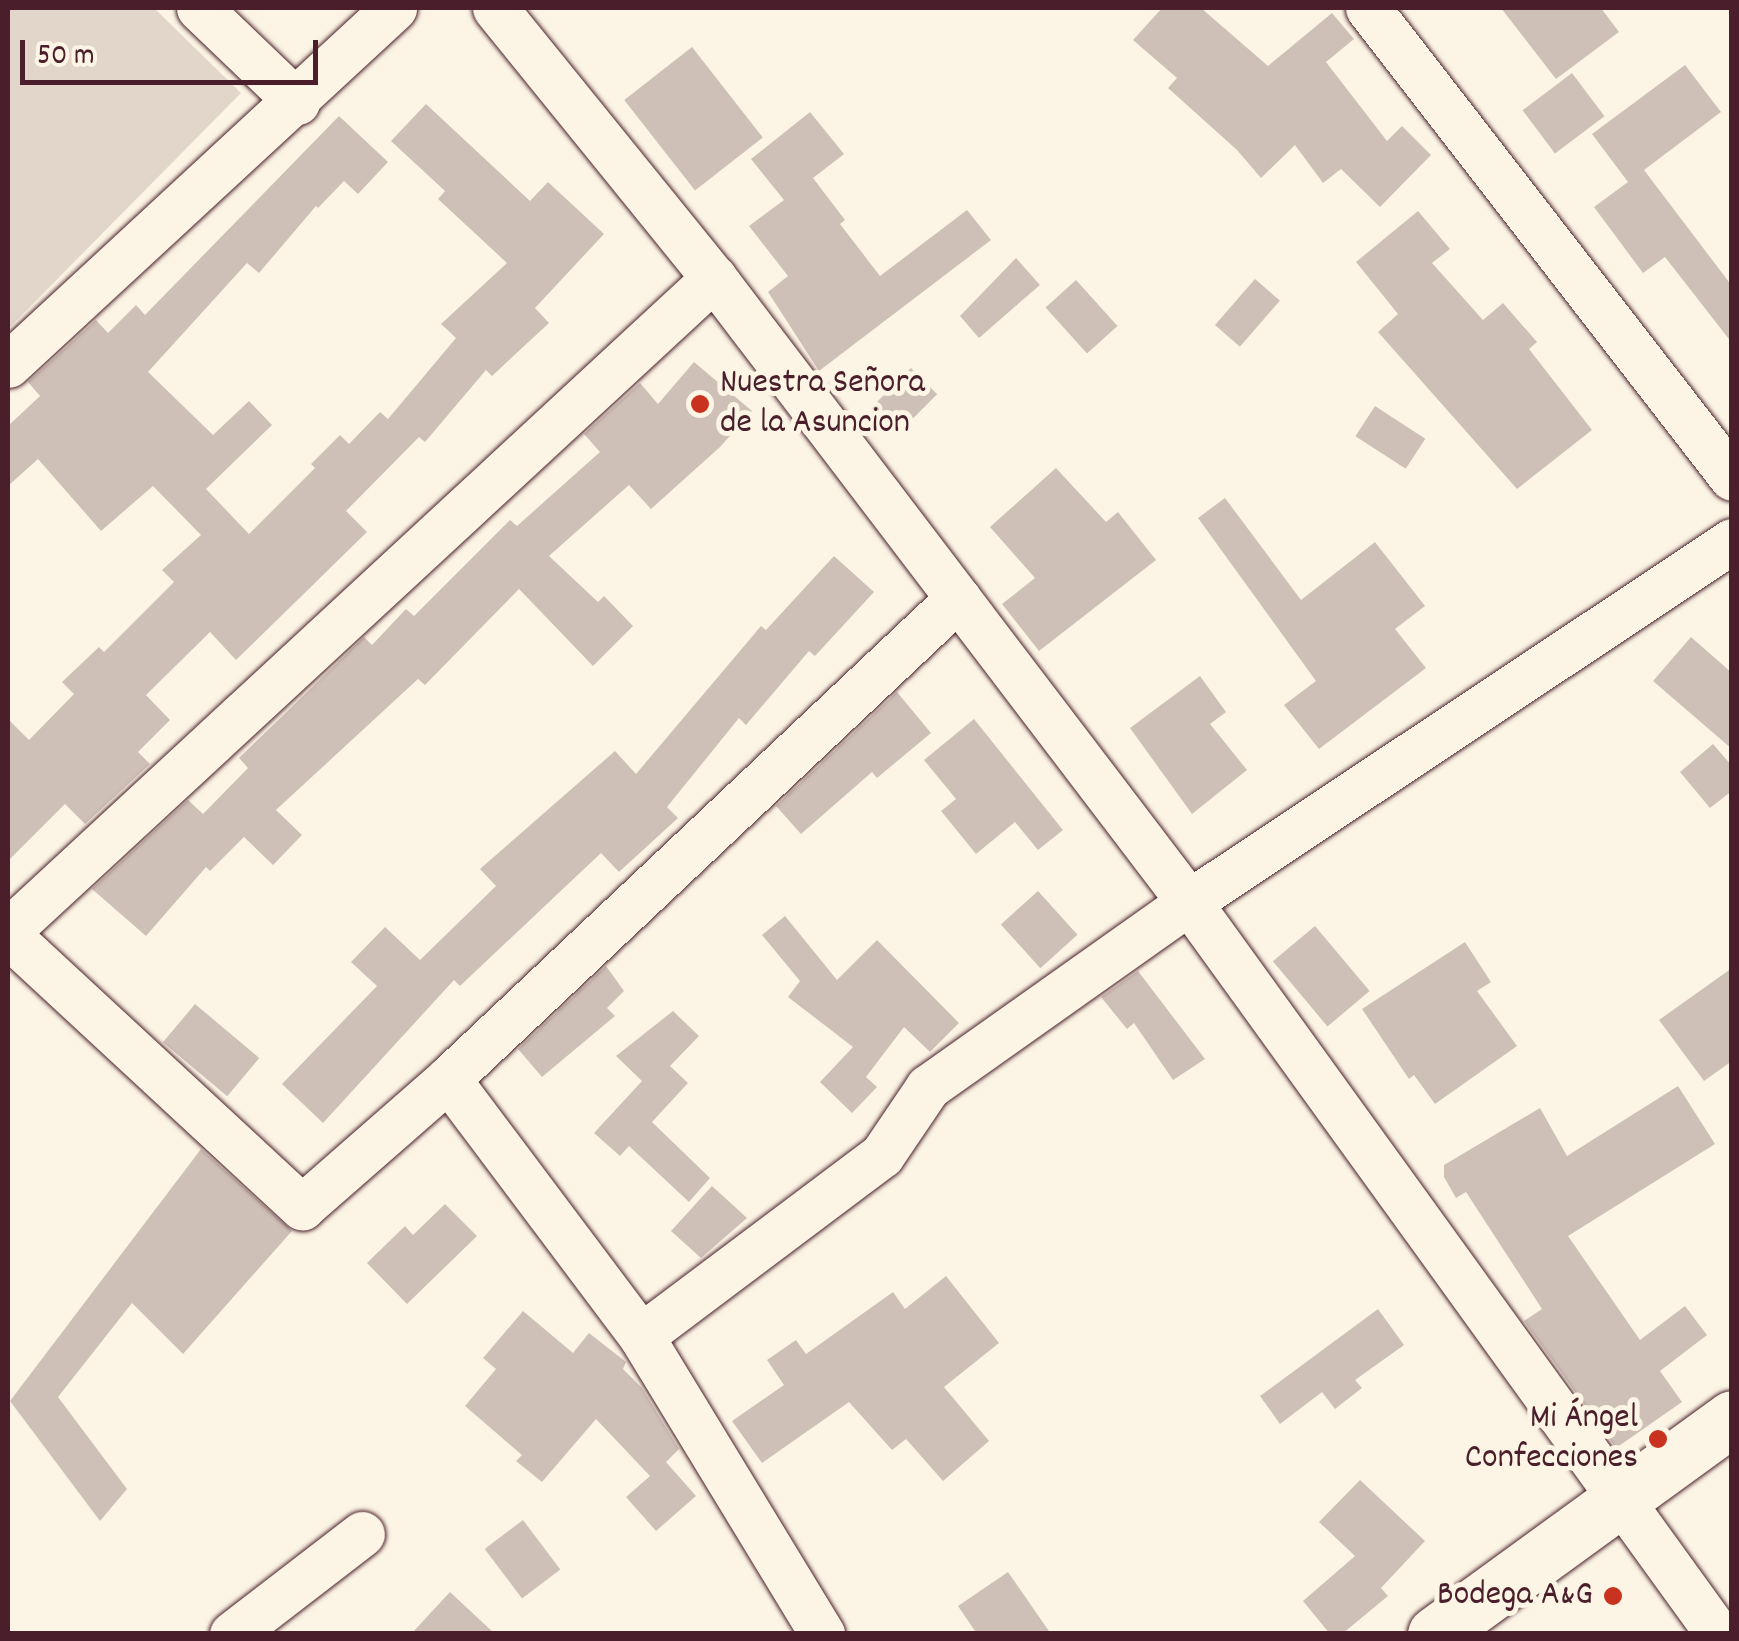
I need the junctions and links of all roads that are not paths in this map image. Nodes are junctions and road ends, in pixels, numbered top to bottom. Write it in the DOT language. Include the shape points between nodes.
graph roads {
  1 [pos="199,8"];
  2 [pos="394,8"];
  3 [pos="495,8"];
  4 [pos="1368,8"];
  5 [pos="297,102"];
  6 [pos="714,278"];
  7 [pos="8,366"];
  8 [pos="1732,478"];
  9 [pos="1732,541"];
  10 [pos="958,598"];
  11 [pos="1189,902"];
  12 [pos="8,933"];
  13 [pos="448,1079"];
  14 [pos="641,1336"];
  15 [pos="1732,1418"];
  16 [pos="1620,1498"];
  17 [pos="362,1534"];
  18 [pos="232,1634"];
  19 [pos="822,1634"];
  20 [pos="1435,1634"];
  21 [pos="1718,1634"];
  1 -- 5 [label="street"];
  2 -- 5 [label="street"];
  3 -- 6 [label="street"];
  4 -- 8 [label="street"];
  5 -- 7 [label="street"];
  6 -- 10 [label="street"];
  6 -- 12 [label="street"];
  9 -- 11 [label="street"];
  10 -- 11 [label="street"];
  10 -- 13 [label="street"];
  11 -- 14 [label="street" via="928,1087 882,1155"];
  11 -- 16 [label="street"];
  12 -- 13 [label="street" via="302,1207"];
  13 -- 14 [label="street"];
  14 -- 19 [label="street"];
  15 -- 16 [label="main road"];
  16 -- 20 [label="main road"];
  16 -- 21 [label="street"];
  17 -- 18 [label="street"];
}
